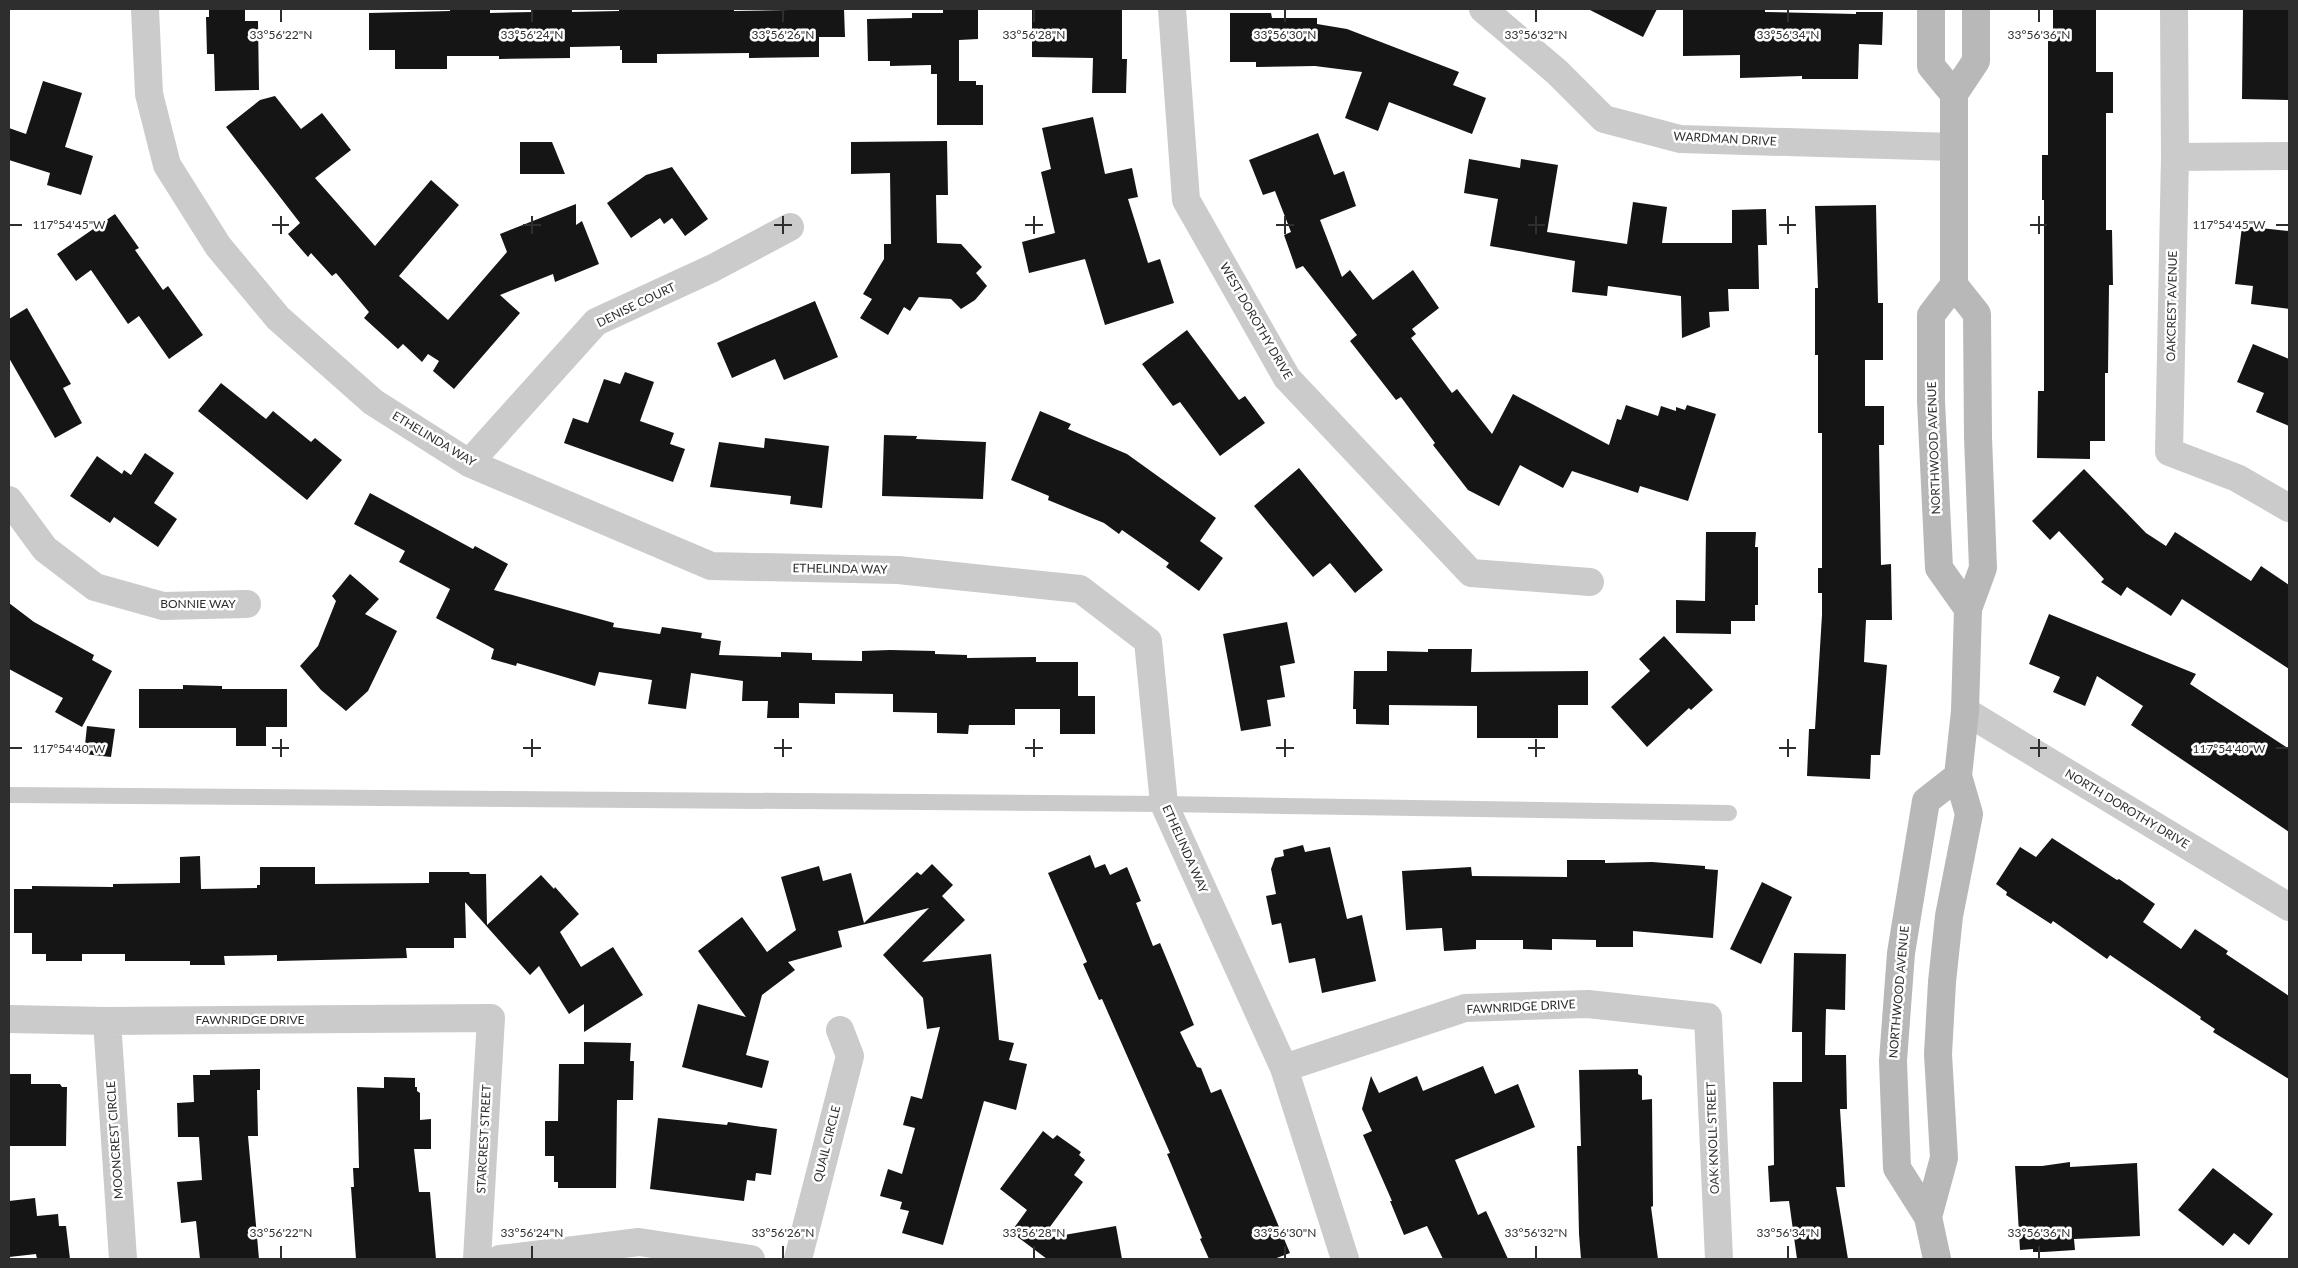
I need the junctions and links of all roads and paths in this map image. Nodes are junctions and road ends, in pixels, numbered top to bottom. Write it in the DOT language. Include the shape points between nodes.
graph roads {
  1 [pos="145,9"];
  2 [pos="1172,9"];
  3 [pos="1482,9"];
  4 [pos="1931,9"];
  5 [pos="1976,9"];
  6 [pos="2174,9"];
  7 [pos="1954,94"];
  8 [pos="1954,147"];
  9 [pos="2289,156"];
  10 [pos="2175,157"];
  11 [pos="790,227"];
  12 [pos="1954,285"];
  13 [pos="469,463"];
  14 [pos="9,500"];
  15 [pos="2289,508"];
  16 [pos="1590,582"];
  17 [pos="248,604"];
  18 [pos="1968,609"];
  19 [pos="1965,710"];
  20 [pos="1958,776"];
  21 [pos="9,795"];
  22 [pos="1164,804"];
  23 [pos="1729,813"];
  24 [pos="2289,907"];
  25 [pos="1708,1017"];
  26 [pos="491,1018"];
  27 [pos="9,1019"];
  28 [pos="107,1021"];
  29 [pos="840,1030"];
  30 [pos="1284,1068"];
  31 [pos="1928,1216"];
  32 [pos="123,1259"];
  33 [pos="477,1259"];
  34 [pos="500,1259"];
  35 [pos="751,1259"];
  36 [pos="798,1259"];
  37 [pos="1345,1259"];
  38 [pos="1719,1259"];
  39 [pos="1937,1259"];
  1 -- 13 [label="street, ETHELINDA WAY" via="149,94 168,165 218,246 278,318 373,402"];
  2 -- 16 [label="street, WEST DOROTHY DRIVE" via="1186,200 1287,378 1471,573"];
  3 -- 8 [label="street, WARDMAN DRIVE" via="1557,72 1604,119 1680,139"];
  4 -- 7 [label="street" via="1931,66"];
  5 -- 7 [label="street" via="1976,61"];
  6 -- 10 [label="street, OAKCREST AVENUE"];
  7 -- 8 [label="street"];
  8 -- 12 [label="street"];
  9 -- 10 [label="street"];
  10 -- 15 [label="street, OAKCREST AVENUE" via="2169,452 2237,478"];
  11 -- 13 [label="street, DENISE COURT" via="713,268 596,322"];
  12 -- 18 [label="street, NORTHWOOD AVENUE" via="1977,314 1983,568"];
  12 -- 18 [label="street, NORTHWOOD AVENUE" via="1931,314 1934,459 1939,568"];
  13 -- 22 [label="street, ETHELINDA WAY" via="711,566 898,570 1080,589 1148,641"];
  14 -- 17 [label="street, BONNIE WAY" via="45,549 95,587 163,606"];
  18 -- 19 [label="street, NORTHWOOD AVENUE"];
  19 -- 20 [label="street, NORTHWOOD AVENUE"];
  19 -- 24 [label="street, NORTH DOROTHY DRIVE"];
  20 -- 31 [label="street, NORTHWOOD AVENUE" via="1969,814 1950,916 1942,982 1938,1054 1944,1158"];
  20 -- 31 [label="street, NORTHWOOD AVENUE" via="1926,801 1901,953 1896,1013 1893,1061 1898,1168"];
  21 -- 22 [label="lane"];
  22 -- 23 [label="lane"];
  22 -- 30 [label="street, ETHELINDA WAY"];
  25 -- 30 [label="street, FAWNRIDGE DRIVE" via="1588,1004 1465,1008"];
  25 -- 38 [label="street, OAK KNOLL STREET"];
  26 -- 28 [label="street, FAWNRIDGE DRIVE"];
  26 -- 33 [label="street, STARCREST STREET"];
  27 -- 28 [label="street, FAWNRIDGE DRIVE"];
  28 -- 32 [label="street, MOONCREST CIRCLE"];
  29 -- 36 [label="street, QUAIL CIRCLE" via="850,1056"];
  30 -- 37 [label="street, ETHELINDA WAY"];
  31 -- 39 [label="street, NORTHWOOD AVENUE"];
  34 -- 35 [label="street" via="639,1242"];
}
